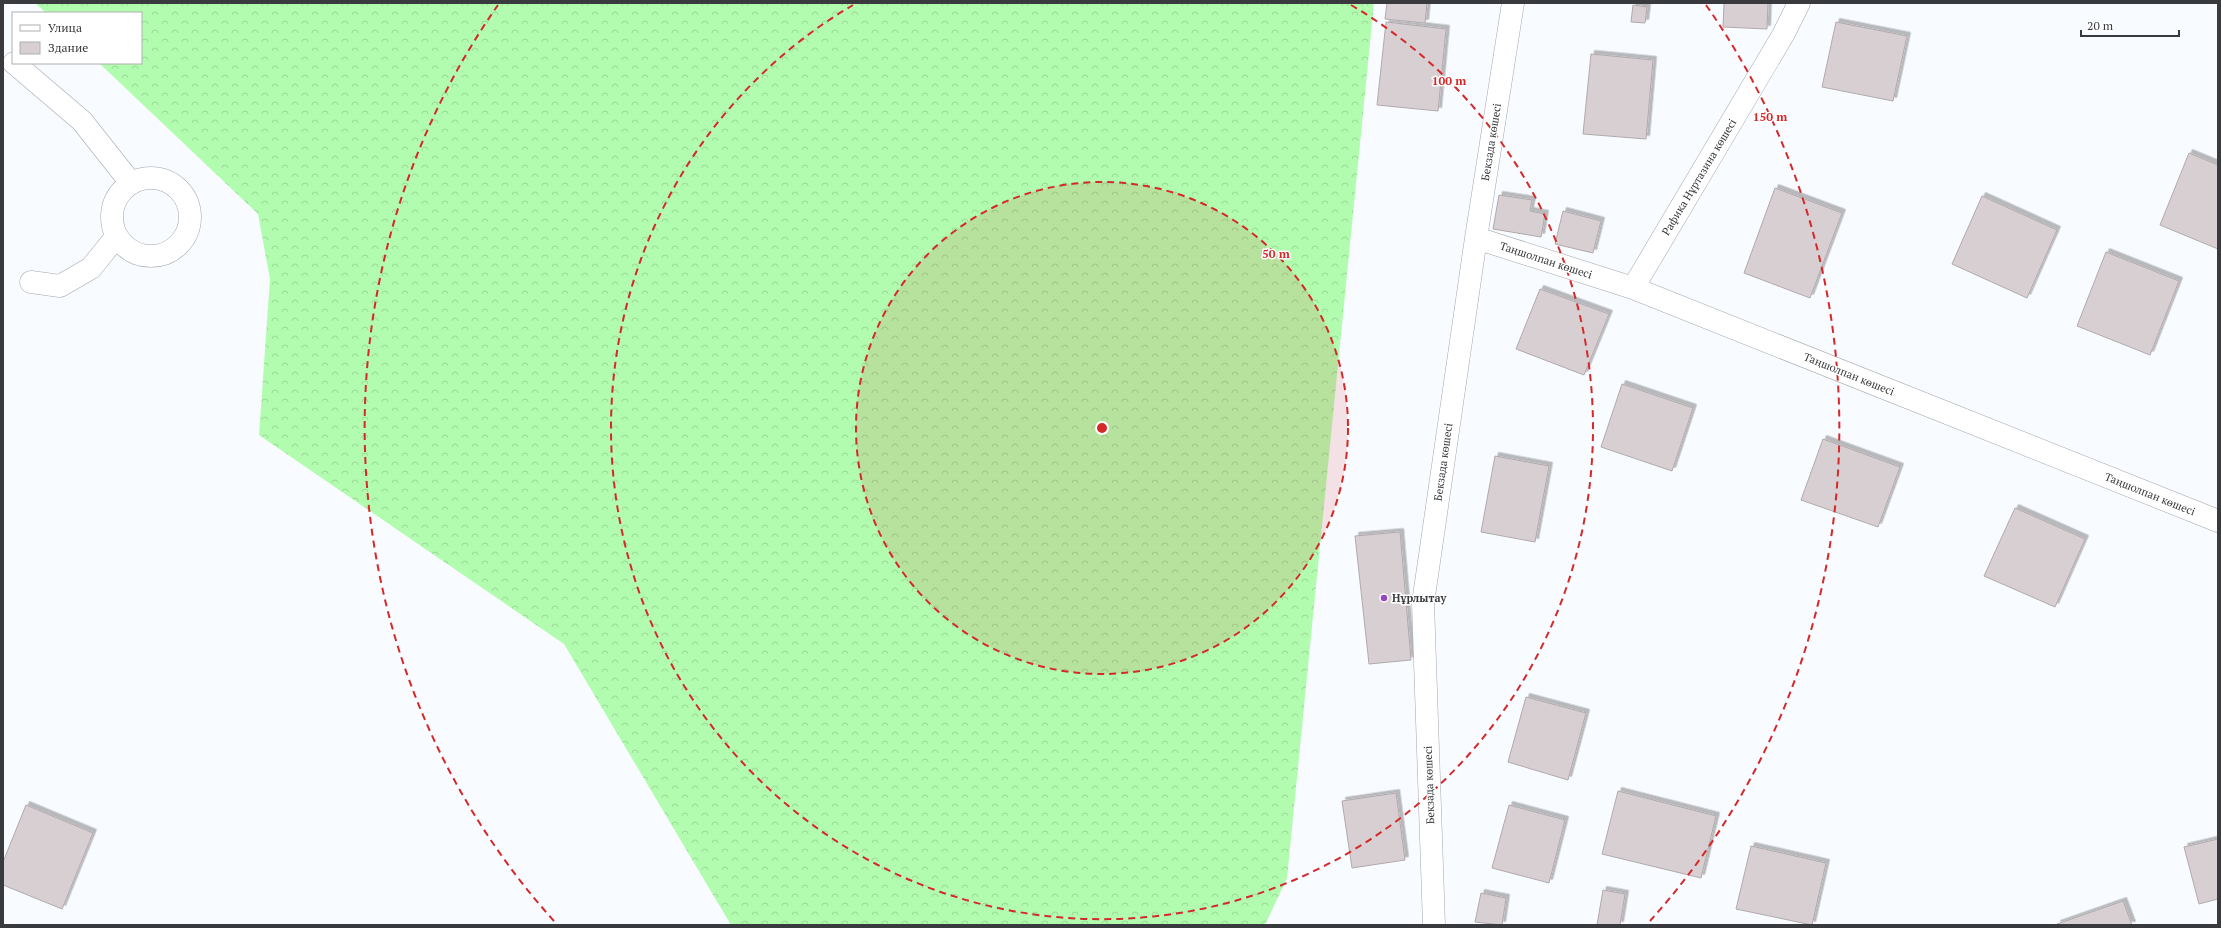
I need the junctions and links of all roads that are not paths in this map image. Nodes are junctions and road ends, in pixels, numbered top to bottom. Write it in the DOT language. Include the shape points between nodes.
graph roads {
  1 [pos="1513,3"];
  2 [pos="1799,3"];
  3 [pos="3,54"];
  4 [pos="12,62"];
  5 [pos="14,64"];
  6 [pos="131,182"];
  7 [pos="116,237"];
  8 [pos="1476,238"];
  9 [pos="31,282"];
  10 [pos="1633,288"];
  11 [pos="2218,521"];
  12 [pos="1434,925"];
  1 -- 8 [label="street, Бекзада көшесі"];
  2 -- 10 [label="street, Рафика Нұртазина көшесі" via="1783,35"];
  3 -- 4 [label="street"];
  5 -- 6 [label="street" via="82,121"];
  6 -- 7 [label="street" via="117,197 111,217"];
  6 -- 7 [label="street" via="152,177 172,183 186,198 191,218 186,238 171,253 151,258 130,252"];
  7 -- 9 [label="street" via="91,268 60,286"];
  8 -- 10 [label="street, Таңшолпан көшесі"];
  8 -- 12 [label="street, Бекзада көшесі" via="1423,603"];
  10 -- 11 [label="street, Таңшолпан көшесі"];
}
